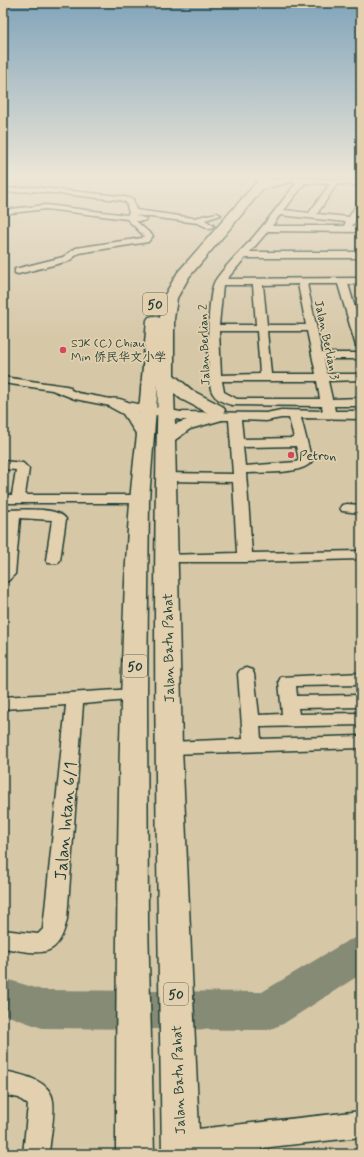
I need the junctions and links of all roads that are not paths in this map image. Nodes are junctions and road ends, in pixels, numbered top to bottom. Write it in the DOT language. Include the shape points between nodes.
graph roads {
  1 [pos="144,231"];
  2 [pos="207,231"];
  3 [pos="211,231"];
  4 [pos="263,231"];
  5 [pos="243,255"];
  6 [pos="361,255"];
  7 [pos="18,271"];
  8 [pos="342,281"];
  9 [pos="361,281"];
  10 [pos="219,282"];
  11 [pos="258,282"];
  12 [pos="302,282"];
  13 [pos="214,328"];
  14 [pos="262,328"];
  15 [pos="311,328"];
  16 [pos="361,346"];
  17 [pos="317,356"];
  18 [pos="361,356"];
  19 [pos="149,377"];
  20 [pos="167,377"];
  21 [pos="361,377"];
  22 [pos="215,378"];
  23 [pos="266,378"];
  24 [pos="322,378"];
  25 [pos="3,380"];
  26 [pos="115,399"];
  27 [pos="361,402"];
  28 [pos="157,407"];
  29 [pos="328,409"];
  30 [pos="216,413"];
  31 [pos="281,414"];
  32 [pos="294,415"];
  33 [pos="361,415"];
  34 [pos="235,417"];
  35 [pos="156,437"];
  36 [pos="302,442"];
  37 [pos="237,443"];
  38 [pos="3,465"];
  39 [pos="239,474"];
  40 [pos="166,477"];
  41 [pos="3,499"];
  42 [pos="18,499"];
  43 [pos="139,499"];
  44 [pos="347,508"];
  45 [pos="361,509"];
  46 [pos="9,514"];
  47 [pos="361,555"];
  48 [pos="245,558"];
  49 [pos="166,559"];
  50 [pos="53,560"];
  51 [pos="3,578"];
  52 [pos="246,674"];
  53 [pos="361,679"];
  54 [pos="134,695"];
  55 [pos="75,699"];
  56 [pos="361,701"];
  57 [pos="289,702"];
  58 [pos="3,704"];
  59 [pos="361,719"];
  60 [pos="291,720"];
  61 [pos="251,721"];
  62 [pos="361,742"];
  63 [pos="253,745"];
  64 [pos="169,748"];
  65 [pos="3,939"];
  66 [pos="3,1082"];
  67 [pos="361,1124"];
  68 [pos="248,1145"];
  69 [pos="180,1149"];
  70 [pos="36,1154"];
  71 [pos="135,1154"];
  1 -- 7 [label="street" via="148,239 139,242 76,251 66,259"];
  2 -- 19 [label="highway, Jalan Batu Pahat / 50" via="178,262 158,293"];
  3 -- 20 [label="highway, Jalan Batu Pahat / 50" via="170,298 167,319"];
  4 -- 5 [label="street"];
  5 -- 6 [label="street"];
  5 -- 10 [label="street"];
  8 -- 9 [label="street"];
  8 -- 12 [label="street"];
  8 -- 16 [label="street"];
  10 -- 11 [label="street"];
  10 -- 13 [label="street, Jalan Berlian 2" via="216,290"];
  11 -- 12 [label="street"];
  11 -- 14 [label="street"];
  12 -- 15 [label="street, Jalan Berlian 3"];
  13 -- 14 [label="street"];
  13 -- 22 [label="street, Jalan Berlian 2"];
  14 -- 15 [label="street"];
  14 -- 23 [label="street"];
  15 -- 17 [label="street, Jalan Berlian 3"];
  17 -- 18 [label="street"];
  17 -- 24 [label="street, Jalan Berlian 3"];
  19 -- 26 [label="highway" via="133,390"];
  19 -- 28 [label="highway, Jalan Batu Pahat / 50"];
  20 -- 28 [label="highway, Jalan Batu Pahat / 50"];
  20 -- 30 [label="highway" via="187,395"];
  21 -- 24 [label="street"];
  22 -- 23 [label="street"];
  22 -- 29 [label="street, Jalan Berlian 2" via="221,396 228,401"];
  23 -- 24 [label="street"];
  24 -- 29 [label="street, Jalan Berlian 3"];
  25 -- 26 [label="street" via="57,389 76,396"];
  26 -- 28 [label="street"];
  26 -- 35 [label="highway"];
  27 -- 29 [label="street"];
  28 -- 30 [label="street" via="181,416"];
  28 -- 35 [label="highway, Jalan Batu Pahat / 50"];
  29 -- 32 [label="street"];
  29 -- 33 [label="street"];
  30 -- 31 [label="street" via="268,411"];
  30 -- 34 [label="street"];
  30 -- 35 [label="highway"];
  31 -- 32 [label="street"];
  31 -- 34 [label="street" via="266,417"];
  32 -- 36 [label="street"];
  34 -- 37 [label="street"];
  35 -- 40 [label="highway, Jalan Batu Pahat / 50"];
  35 -- 43 [label="highway, Jalan Batu Pahat / 50"];
  36 -- 37 [label="street"];
  36 -- 39 [label="street" via="306,461 304,464"];
  37 -- 39 [label="street"];
  38 -- 42 [label="street" via="24,469"];
  39 -- 40 [label="street" via="205,478"];
  39 -- 48 [label="street"];
  40 -- 49 [label="highway, Jalan Batu Pahat / 50"];
  41 -- 42 [label="street"];
  42 -- 43 [label="street"];
  43 -- 54 [label="highway, Jalan Batu Pahat / 50"];
  44 -- 45 [label="street"];
  46 -- 50 [label="street" via="54,514 59,519"];
  46 -- 51 [label="street" via="8,574"];
  47 -- 48 [label="street"];
  48 -- 49 [label="street"];
  49 -- 64 [label="highway, Jalan Batu Pahat / 50"];
  52 -- 61 [label="street"];
  53 -- 57 [label="street" via="288,680 286,682"];
  54 -- 55 [label="street"];
  54 -- 71 [label="highway, Jalan Batu Pahat / 50" via="132,923"];
  55 -- 58 [label="street"];
  55 -- 65 [label="street, Jalan Intan 6/1" via="53,933 48,940 37,945"];
  56 -- 57 [label="street"];
  57 -- 60 [label="street"];
  59 -- 60 [label="street"];
  60 -- 61 [label="street"];
  61 -- 63 [label="street"];
  62 -- 63 [label="street"];
  63 -- 64 [label="street"];
  64 -- 69 [label="highway, Jalan Batu Pahat / 50"];
  66 -- 70 [label="street" via="33,1091 42,1101"];
  67 -- 68 [label="street"];
  68 -- 69 [label="street"];
}
